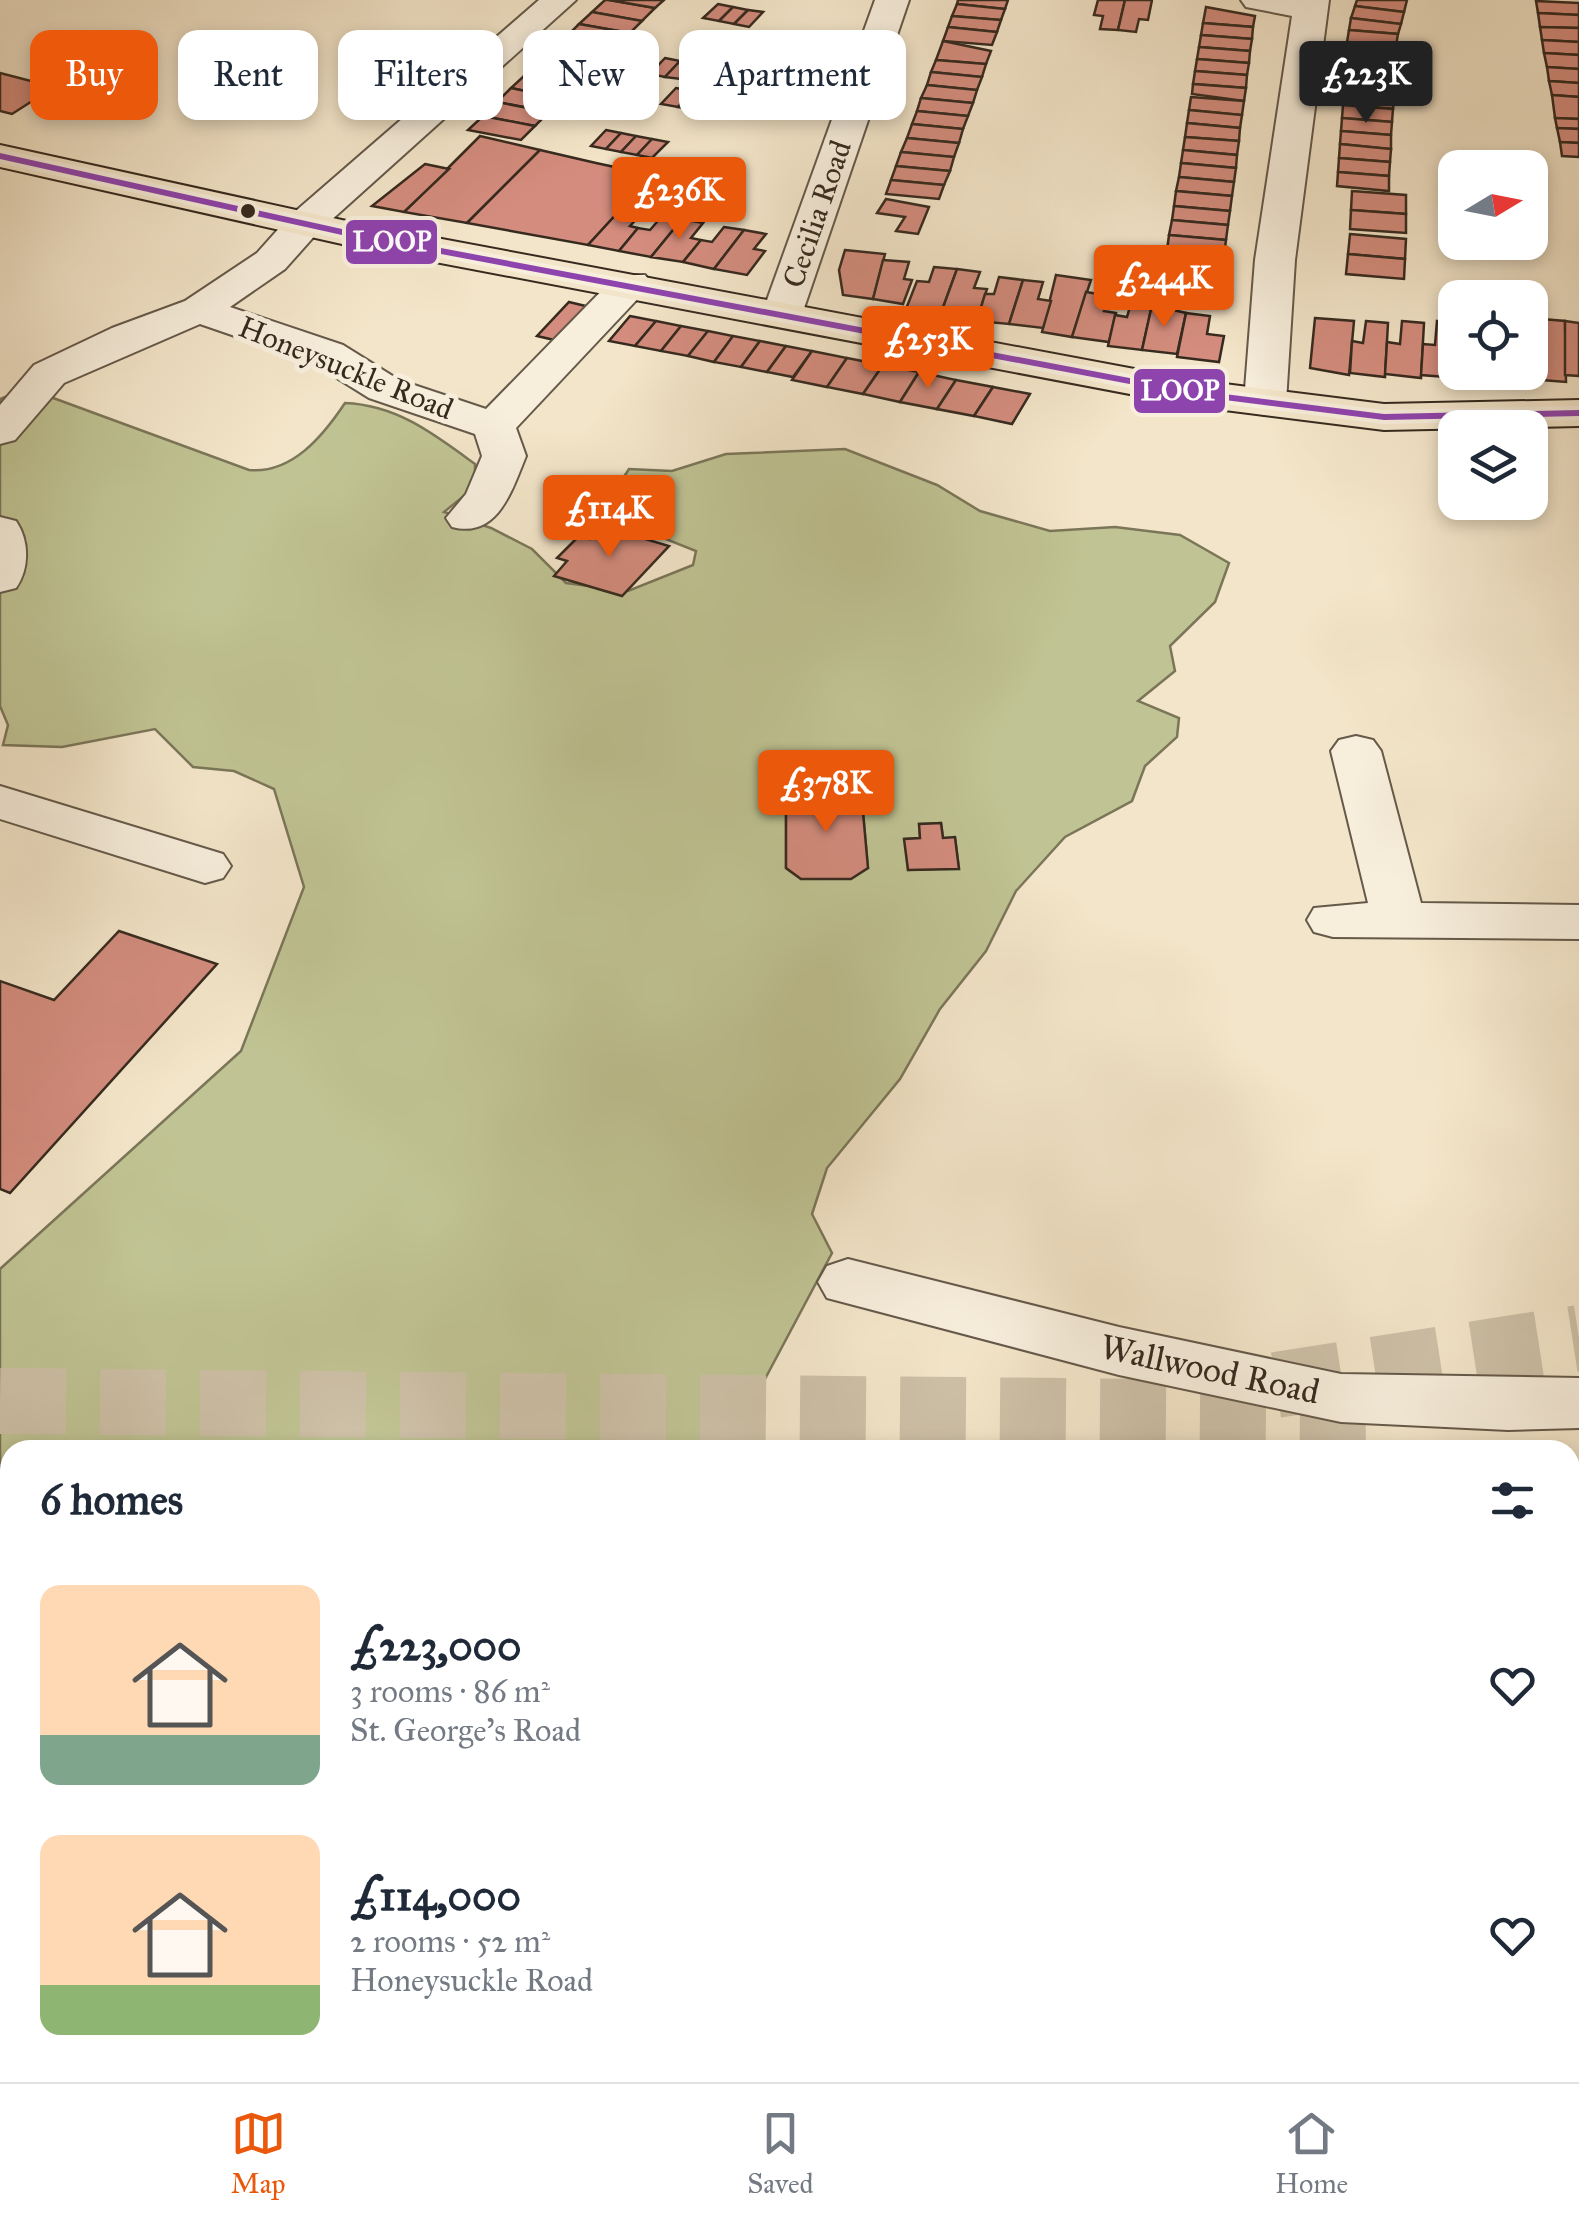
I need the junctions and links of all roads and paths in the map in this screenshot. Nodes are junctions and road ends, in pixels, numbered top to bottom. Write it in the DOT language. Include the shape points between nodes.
graph roads {
  1 [pos="559,0"];
  2 [pos="892,0"];
  3 [pos="1258,0"];
  4 [pos="1310,4"];
  5 [pos="0,156"];
  6 [pos="304,224"];
  7 [pos="632,284"];
  8 [pos="199,310"];
  9 [pos="782,314"];
  10 [pos="1265,402"];
  11 [pos="1579,412"];
  12 [pos="494,426"];
  13 [pos="0,430"];
  14 [pos="468,518"];
  15 [pos="0,530"];
  16 [pos="0,578"];
  17 [pos="1356,751"];
  18 [pos="0,802"];
  19 [pos="205,866"];
  20 [pos="1334,920"];
  21 [pos="1399,921"];
  22 [pos="1579,922"];
  23 [pos="848,1282"];
  24 [pos="1579,1403"];
  1 -- 6 [label="street, Honeysuckle Road"];
  2 -- 9 [label="street, Cecilia Road"];
  3 -- 4 [label="street"];
  4 -- 10 [label="street" via="1275,260"];
  5 -- 6 [label="main road"];
  6 -- 7 [label="main road"];
  6 -- 8 [label="street, Honeysuckle Road" via="271,261"];
  7 -- 9 [label="main road"];
  7 -- 12 [label="street, Honeysuckle Road"];
  8 -- 12 [label="street, Honeysuckle Road" via="328,354 384,390"];
  8 -- 13 [label="street, Honeysuckle Road" via="49,374"];
  9 -- 10 [label="main road"];
  10 -- 11 [label="main road" via="1384,417"];
  12 -- 14 [label="street, Honeysuckle Road" via="504,456 486,498"];
  15 -- 16 [label="street"];
  17 -- 21 [label="street"];
  18 -- 19 [label="street"];
  20 -- 21 [label="street"];
  21 -- 22 [label="street"];
  23 -- 24 [label="street, Wallwood Road" via="1340,1398"];
}
